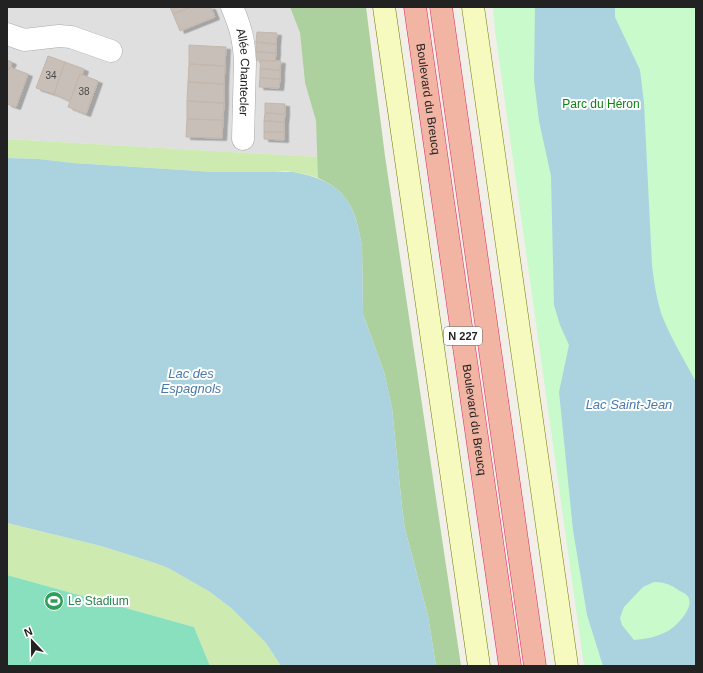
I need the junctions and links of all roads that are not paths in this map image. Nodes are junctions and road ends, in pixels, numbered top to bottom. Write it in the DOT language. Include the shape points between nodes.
graph roads {
  1 [pos="232,7"];
  2 [pos="384,7"];
  3 [pos="416,7"];
  4 [pos="441,7"];
  5 [pos="473,7"];
  6 [pos="7,34"];
  7 [pos="111,51"];
  8 [pos="243,139"];
  9 [pos="479,666"];
  10 [pos="510,666"];
  11 [pos="535,666"];
  12 [pos="567,666"];
  1 -- 8 [label="street, Allée Chantecler" via="243,37"];
  2 -- 9 [label="main road"];
  3 -- 10 [label="highway, Boulevard du Breucq / N 227"];
  4 -- 11 [label="highway, Boulevard du Breucq / N 227"];
  5 -- 12 [label="main road"];
  6 -- 7 [label="street" via="24,40 71,37"];
}
